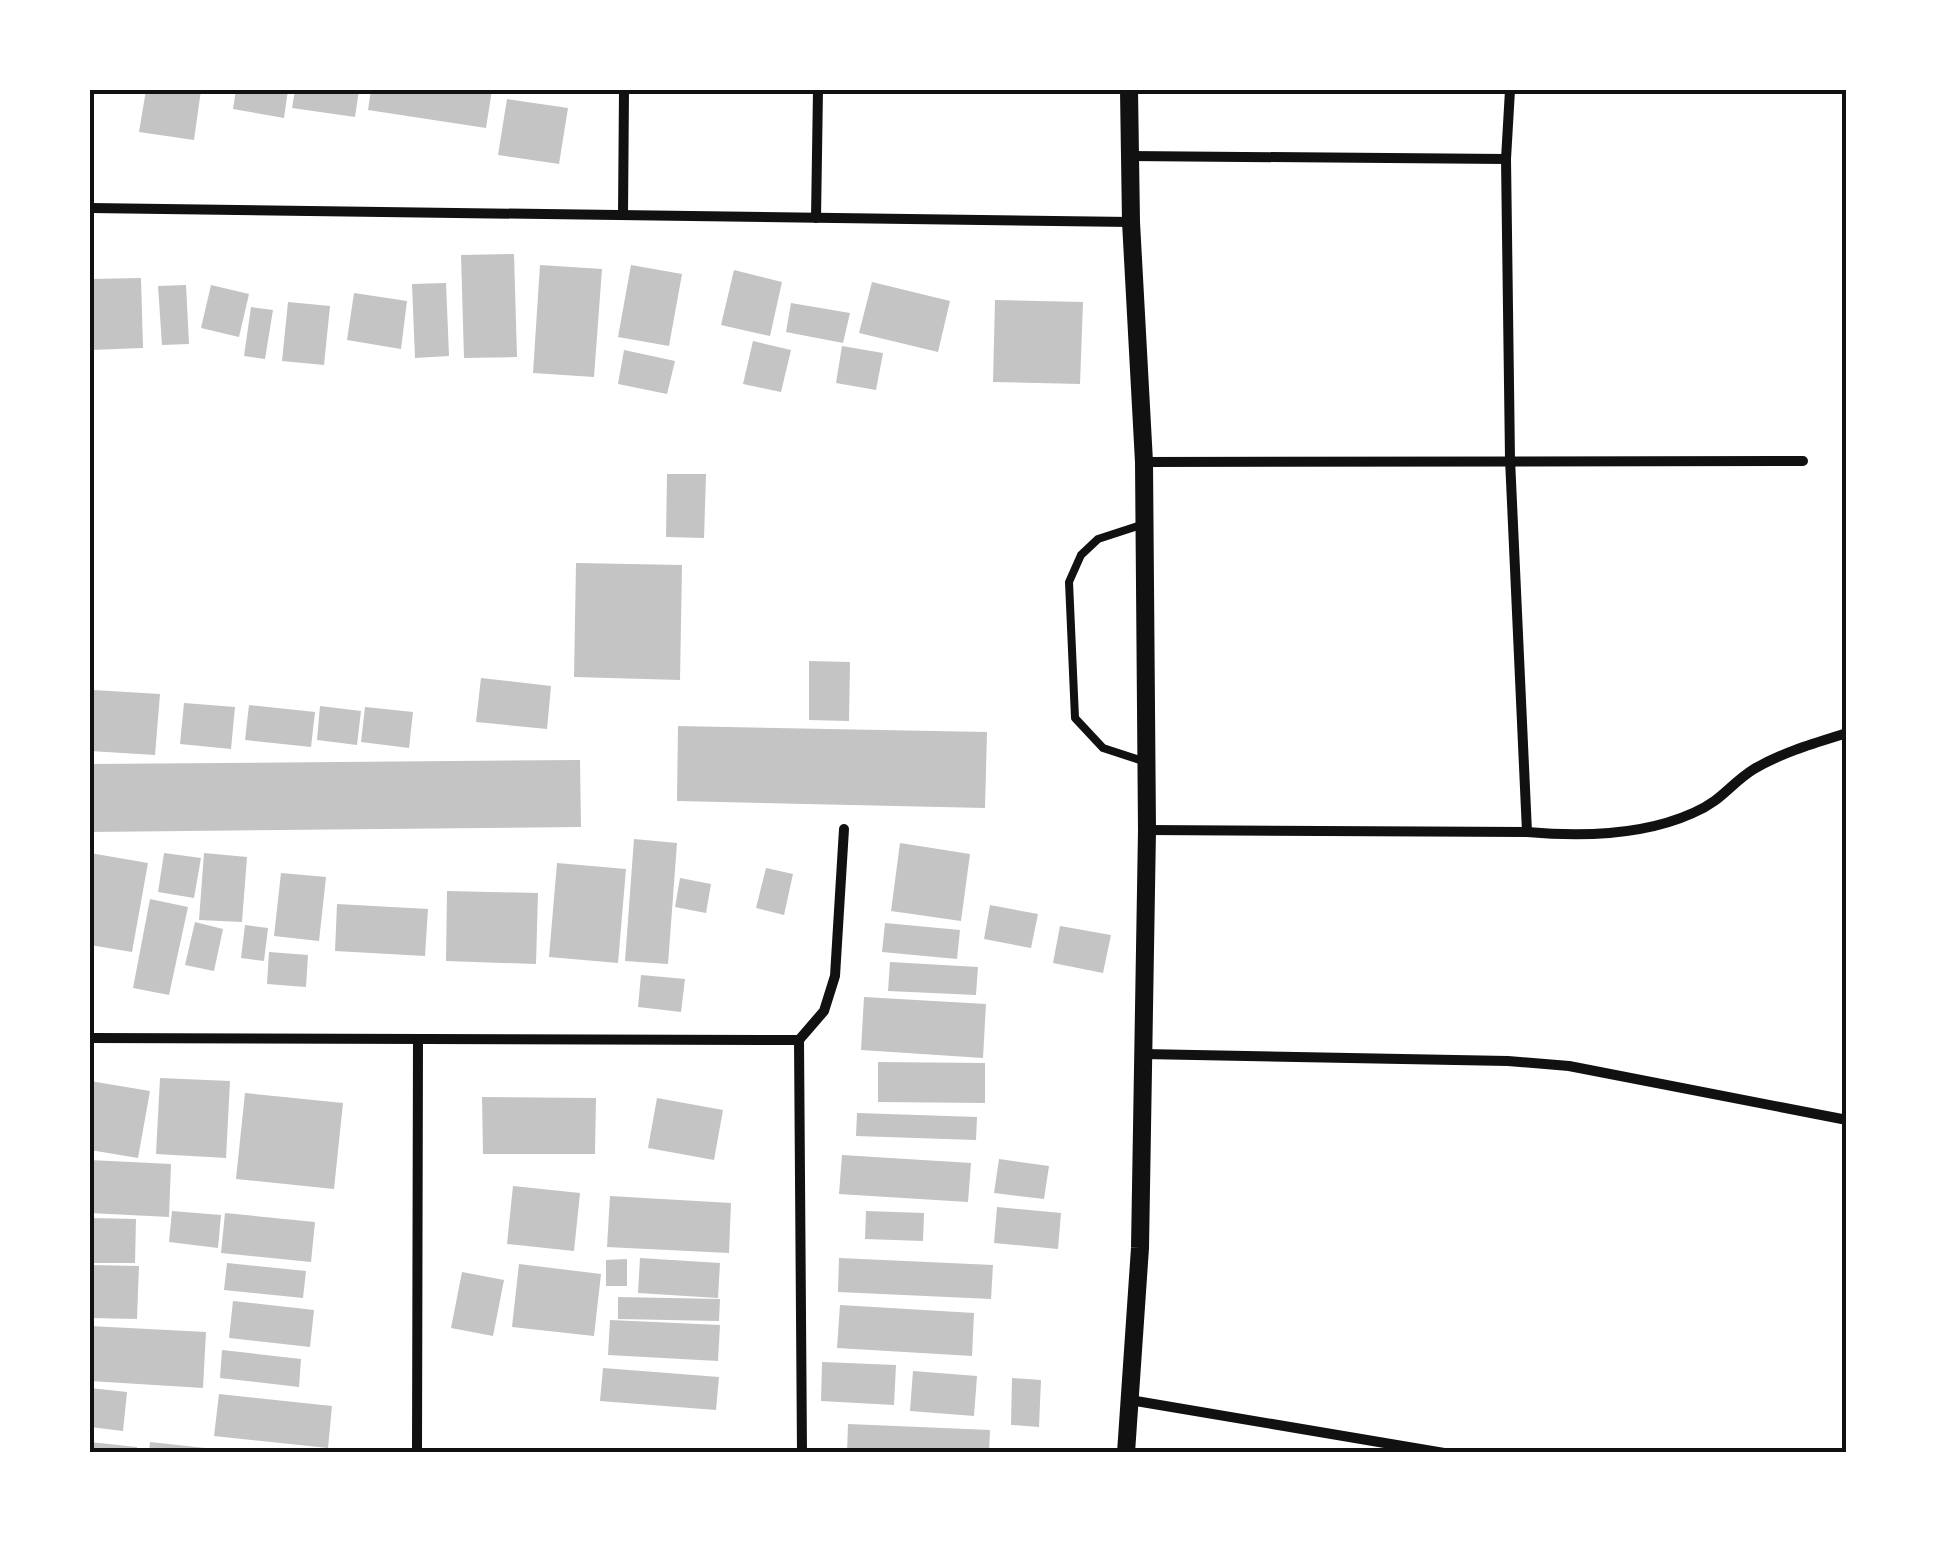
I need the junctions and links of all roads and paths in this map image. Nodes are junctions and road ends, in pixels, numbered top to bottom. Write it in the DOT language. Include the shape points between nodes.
graph roads {
  1 [pos="624,90"];
  2 [pos="818,90"];
  3 [pos="1129,90"];
  4 [pos="1510,90"];
  5 [pos="1129,156"];
  6 [pos="1506,159"];
  7 [pos="90,208"];
  8 [pos="623,215"];
  9 [pos="816,218"];
  10 [pos="1131,222"];
  11 [pos="1510,459"];
  12 [pos="1803,461"];
  13 [pos="1144,462"];
  14 [pos="1144,524"];
  15 [pos="1847,733"];
  16 [pos="1146,762"];
  17 [pos="844,829"];
  18 [pos="1147,830"];
  19 [pos="1527,832"];
  20 [pos="90,1038"];
  21 [pos="418,1039"];
  22 [pos="798,1040"];
  23 [pos="1142,1054"];
  24 [pos="1847,1120"];
  25 [pos="1130,1400"];
  26 [pos="418,1453"];
  27 [pos="802,1453"];
  28 [pos="1126,1453"];
  29 [pos="1444,1453"];
  1 -- 8 [label="street"];
  2 -- 9 [label="street"];
  3 -- 5 [label="street"];
  4 -- 6 [label="street"];
  5 -- 6 [label="street"];
  5 -- 10 [label="street"];
  6 -- 11 [label="street"];
  7 -- 8 [label="street"];
  8 -- 9 [label="street"];
  9 -- 10 [label="street"];
  10 -- 13 [label="street"];
  11 -- 12 [label="street"];
  11 -- 13 [label="street"];
  11 -- 19 [label="street"];
  13 -- 14 [label="street"];
  14 -- 16 [label="street"];
  14 -- 16 [label="lane" via="1098,539 1080,555 1069,582 1075,718 1103,748"];
  15 -- 19 [label="street" via="1785,753 1750,771 1722,798 1652,829"];
  16 -- 18 [label="street"];
  17 -- 22 [label="street" via="835,976 824,1011"];
  18 -- 19 [label="street"];
  18 -- 23 [label="street"];
  20 -- 21 [label="street"];
  21 -- 22 [label="street"];
  21 -- 26 [label="street"];
  22 -- 27 [label="street"];
  23 -- 24 [label="street" via="1569,1066"];
  23 -- 25 [label="street"];
  25 -- 28 [label="street"];
  25 -- 29 [label="street"];
}
